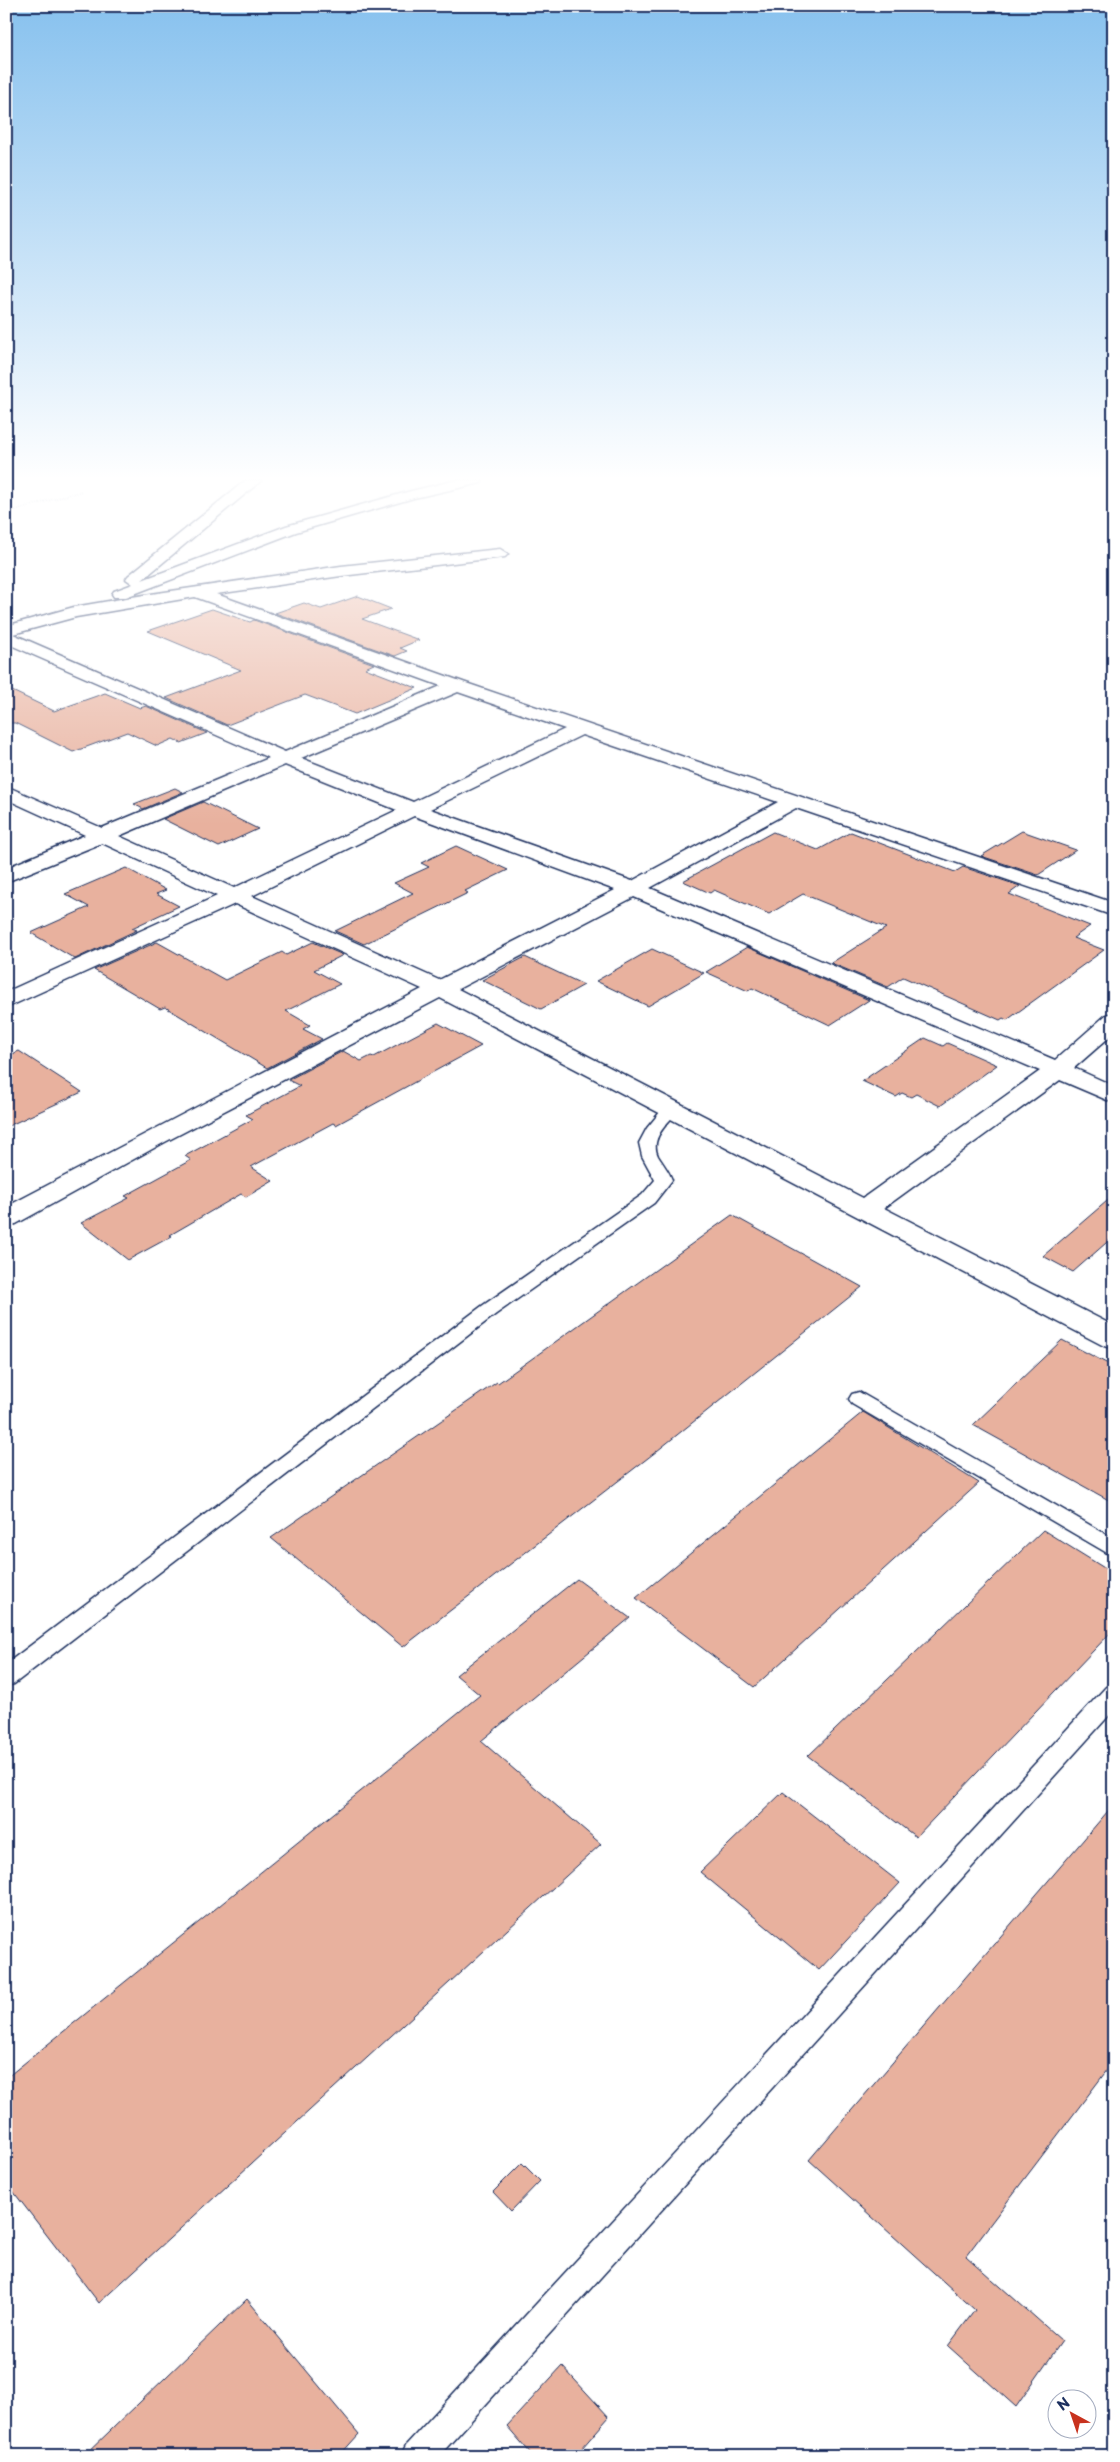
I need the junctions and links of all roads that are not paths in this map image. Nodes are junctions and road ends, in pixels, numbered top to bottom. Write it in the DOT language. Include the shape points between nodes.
graph roads {
  1 [pos="113,595"];
  2 [pos="117,595"];
  3 [pos="186,595"];
  4 [pos="203,595"];
  5 [pos="109,598"];
  6 [pos="74,612"];
  7 [pos="6,631"];
  8 [pos="6,638"];
  9 [pos="458,686"];
  10 [pos="581,728"];
  11 [pos="286,759"];
  12 [pos="6,792"];
  13 [pos="795,801"];
  14 [pos="413,809"];
  15 [pos="104,837"];
  16 [pos="6,876"];
  17 [pos="632,889"];
  18 [pos="236,895"];
  19 [pos="1114,910"];
  20 [pos="440,989"];
  21 [pos="6,1001"];
  22 [pos="1114,1020"];
  23 [pos="1058,1070"];
  24 [pos="1114,1096"];
  25 [pos="671,1109"];
  26 [pos="864,1210"];
  27 [pos="6,1218"];
  28 [pos="1114,1339"];
  29 [pos="859,1399"];
  30 [pos="1114,1549"];
  31 [pos="6,1677"];
  32 [pos="1114,1694"];
  33 [pos="417,2456"];
  1 -- 5 [label="street"];
  2 -- 5 [label="street"];
  3 -- 6 [label="street"];
  4 -- 9 [label="street"];
  5 -- 6 [label="street"];
  6 -- 7 [label="street"];
  8 -- 11 [label="street"];
  9 -- 10 [label="street"];
  9 -- 11 [label="street"];
  10 -- 13 [label="street"];
  10 -- 14 [label="street"];
  11 -- 14 [label="street"];
  11 -- 15 [label="street"];
  12 -- 15 [label="street"];
  13 -- 17 [label="street"];
  13 -- 19 [label="street"];
  14 -- 17 [label="street"];
  14 -- 18 [label="street"];
  15 -- 16 [label="street"];
  15 -- 18 [label="street"];
  17 -- 20 [label="street"];
  17 -- 23 [label="street"];
  18 -- 20 [label="street"];
  18 -- 21 [label="street"];
  20 -- 25 [label="street"];
  20 -- 27 [label="street" via="156,1136"];
  22 -- 23 [label="street"];
  23 -- 24 [label="street"];
  23 -- 26 [label="street"];
  25 -- 26 [label="street"];
  25 -- 31 [label="lane" via="646,1144 647,1152 664,1180 648,1199 489,1310"];
  26 -- 28 [label="street"];
  29 -- 30 [label="lane"];
  32 -- 33 [label="lane"];
}
